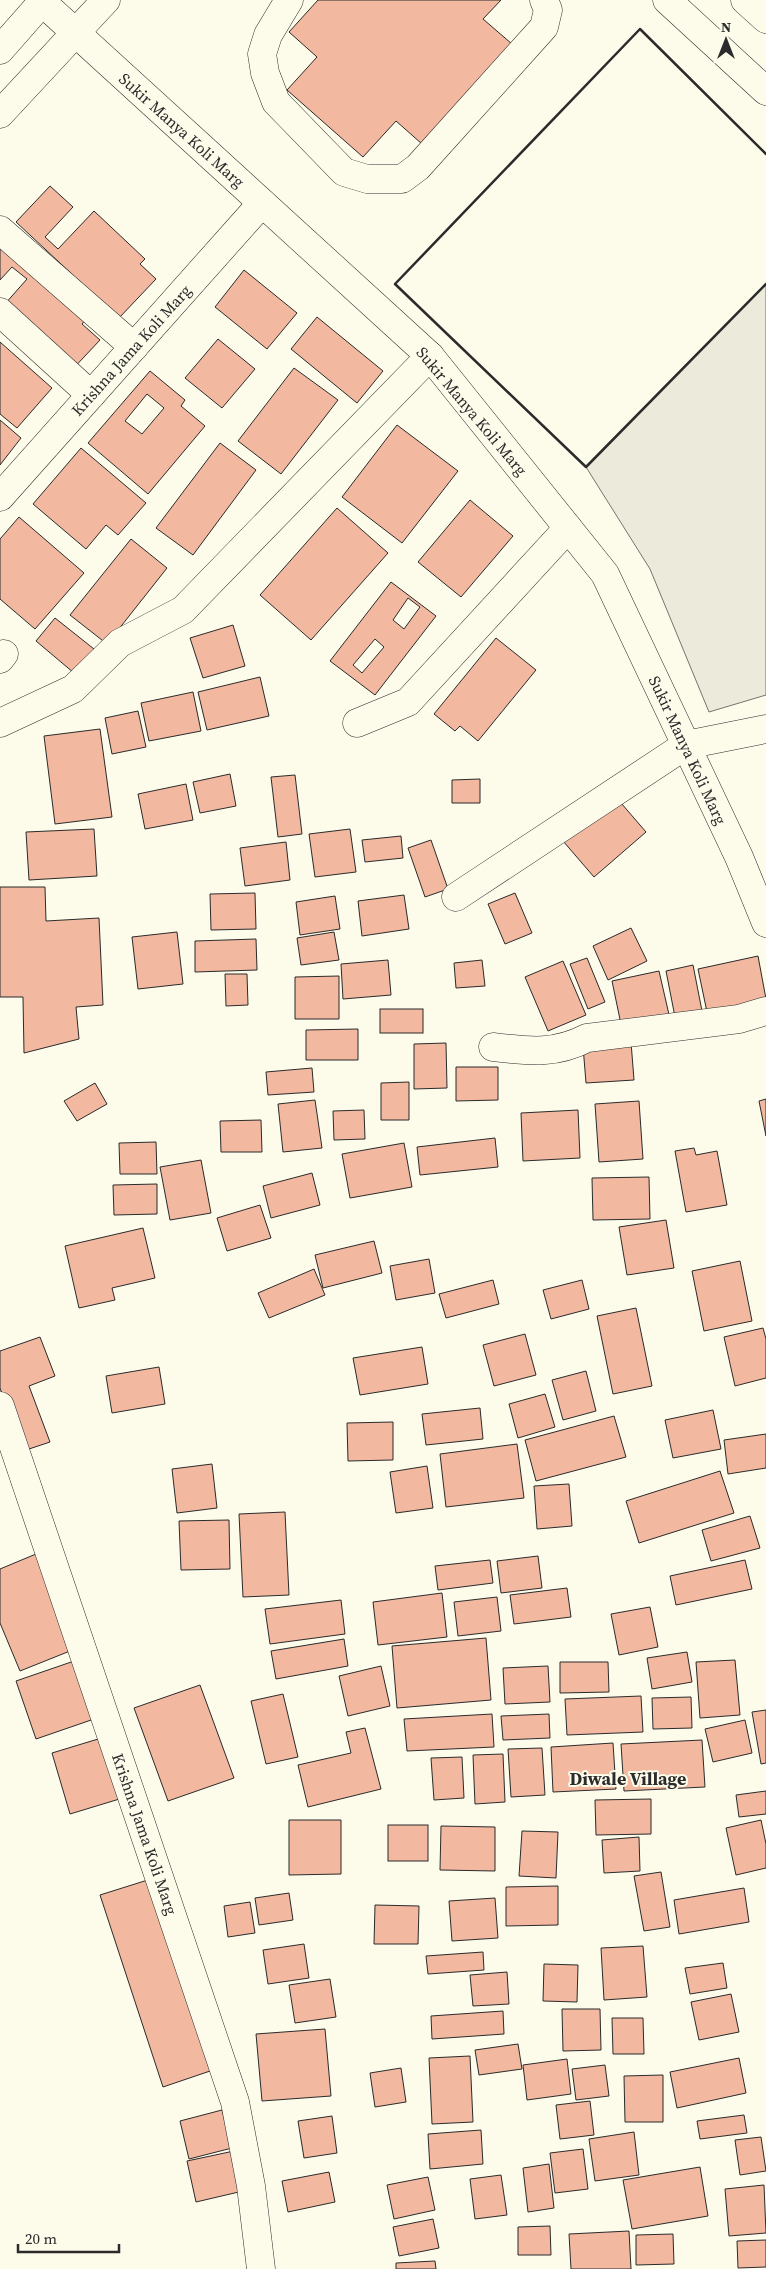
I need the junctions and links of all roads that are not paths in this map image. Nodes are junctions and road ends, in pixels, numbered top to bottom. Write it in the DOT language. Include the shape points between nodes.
graph roads {
  1 [pos="106,0"];
  2 [pos="289,0"];
  3 [pos="544,0"];
  4 [pos="667,0"];
  5 [pos="745,0"];
  6 [pos="43,1"];
  7 [pos="766,19"];
  8 [pos="75,33"];
  9 [pos="0,50"];
  10 [pos="766,91"];
  11 [pos="0,114"];
  12 [pos="262,203"];
  13 [pos="0,230"];
  14 [pos="0,312"];
  15 [pos="0,329"];
  16 [pos="134,347"];
  17 [pos="430,356"];
  18 [pos="87,399"];
  19 [pos="0,497"];
  20 [pos="568,528"];
  21 [pos="0,723"];
  22 [pos="357,723"];
  23 [pos="766,728"];
  24 [pos="686,744"];
  25 [pos="456,897"];
  26 [pos="766,923"];
  27 [pos="766,1011"];
  28 [pos="493,1047"];
  29 [pos="0,1406"];
  30 [pos="261,2269"];
  1 -- 8 [label="street"];
  2 -- 3 [label="street" via="268,35 262,54 276,102 344,172 367,179 402,178 418,167 544,27 548,10"];
  4 -- 10 [label="street"];
  5 -- 7 [label="street"];
  6 -- 8 [label="street, Sukir Manya Koli Marg"];
  6 -- 9 [label="street"];
  8 -- 11 [label="street"];
  8 -- 12 [label="street, Sukir Manya Koli Marg"];
  12 -- 16 [label="street, Krishna Jama Koli Marg"];
  12 -- 17 [label="street, Sukir Manya Koli Marg"];
  13 -- 16 [label="street"];
  14 -- 18 [label="street"];
  15 -- 18 [label="street"];
  16 -- 18 [label="street, Krishna Jama Koli Marg"];
  17 -- 20 [label="street, Sukir Manya Koli Marg"];
  17 -- 21 [label="street" via="183,610 120,643 73,689"];
  18 -- 19 [label="street, Krishna Jama Koli Marg"];
  20 -- 22 [label="street" via="408,702"];
  20 -- 24 [label="street, Sukir Manya Koli Marg" via="605,574"];
  23 -- 24 [label="street"];
  24 -- 25 [label="street"];
  24 -- 26 [label="street, Sukir Manya Koli Marg"];
  27 -- 28 [label="street" via="738,1019 587,1038 569,1047 530,1051"];
  29 -- 30 [label="street, Krishna Jama Koli Marg" via="235,2102 251,2186"];
}
